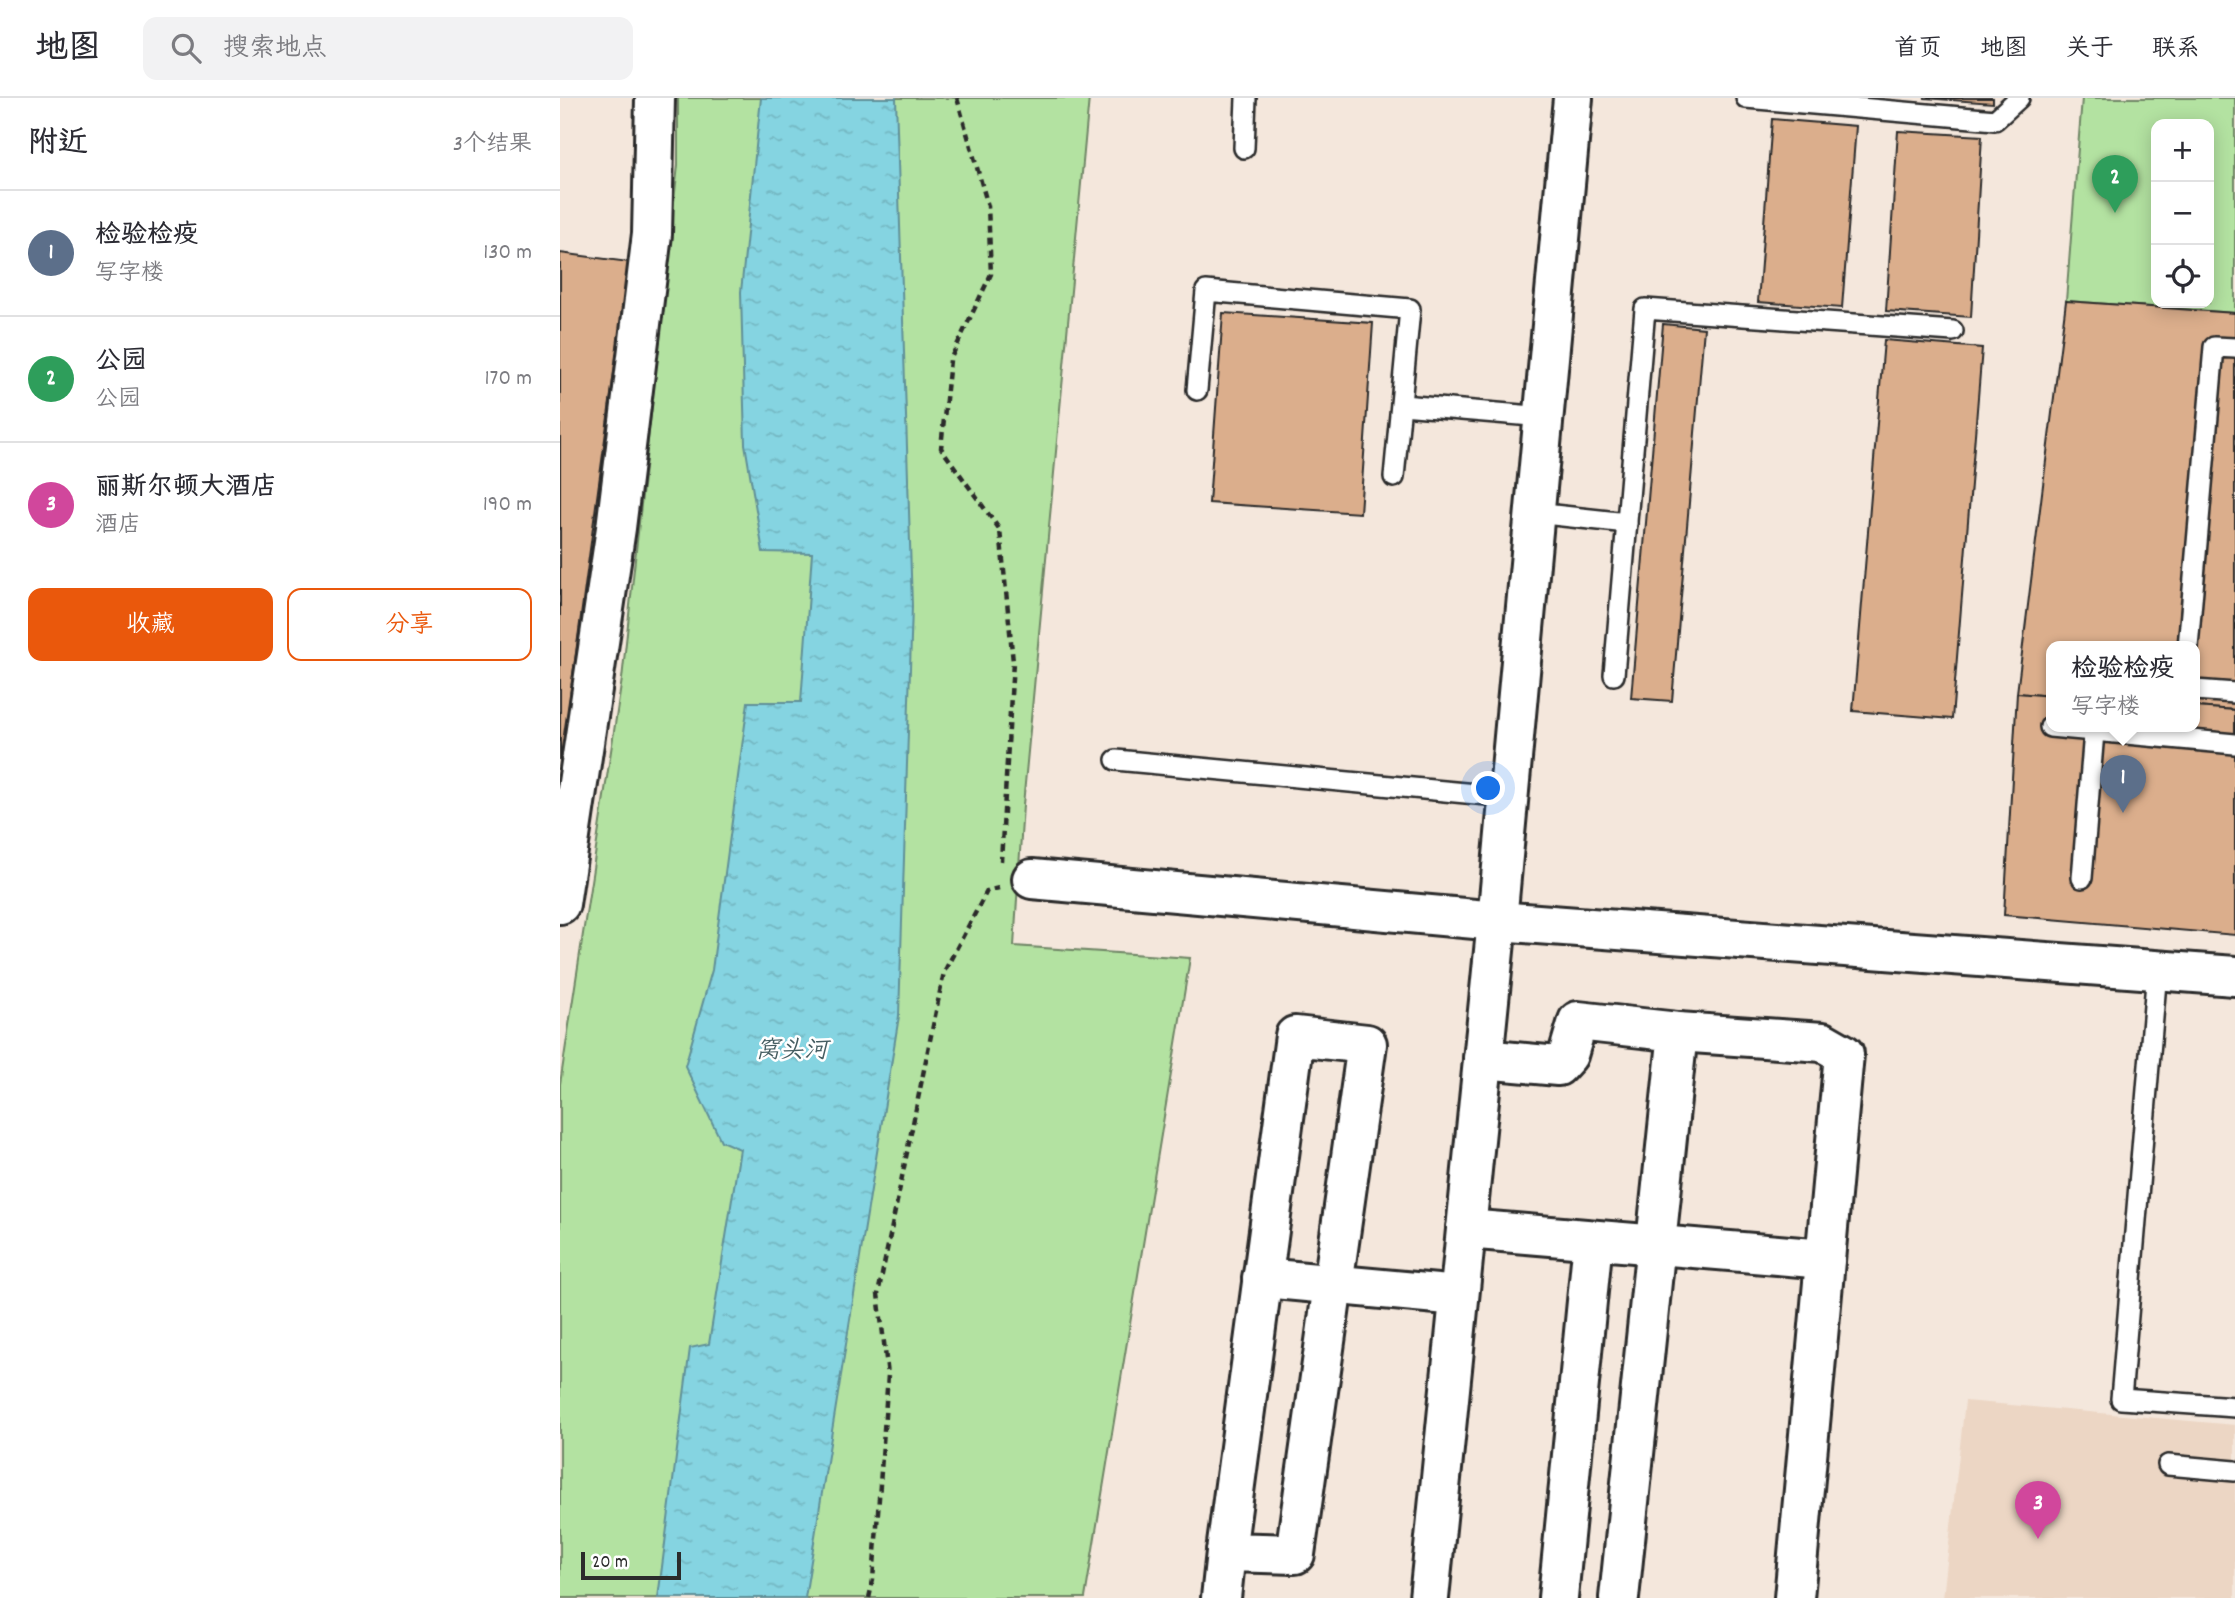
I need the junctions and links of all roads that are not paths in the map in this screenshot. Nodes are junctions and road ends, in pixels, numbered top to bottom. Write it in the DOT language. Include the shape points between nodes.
graph roads {
  1 [pos="655,98"];
  2 [pos="1246,98"];
  3 [pos="1573,98"];
  4 [pos="1746,98"];
  5 [pos="2019,98"];
  6 [pos="1244,148"];
  7 [pos="1953,331"];
  8 [pos="2235,348"];
  9 [pos="1197,390"];
  10 [pos="1402,405"];
  11 [pos="1544,417"];
  12 [pos="1394,477"];
  13 [pos="1535,513"];
  14 [pos="1627,523"];
  15 [pos="2189,641"];
  16 [pos="1614,675"];
  17 [pos="2200,690"];
  18 [pos="2235,694"];
  19 [pos="2094,732"];
  20 [pos="2235,744"];
  21 [pos="1116,760"];
  22 [pos="1508,797"];
  23 [pos="1008,876"];
  24 [pos="2082,878"];
  25 [pos="560,904"];
  26 [pos="1497,921"];
  27 [pos="2157,970"];
  28 [pos="2235,976"];
  29 [pos="1678,1032"];
  30 [pos="1483,1059"];
  31 [pos="1466,1229"];
  32 [pos="1594,1240"];
  33 [pos="1656,1245"];
  34 [pos="1825,1259"];
  35 [pos="1262,1278"];
  36 [pos="1333,1285"];
  37 [pos="1460,1296"];
  38 [pos="2235,1407"];
  39 [pos="2168,1465"];
  40 [pos="2235,1471"];
  41 [pos="1226,1552"];
  42 [pos="1221,1598"];
  43 [pos="1429,1598"];
  44 [pos="1558,1598"];
  45 [pos="1619,1598"];
  46 [pos="1794,1598"];
  1 -- 25 [label="street" via="652,234 616,528"];
  2 -- 6 [label="lane"];
  3 -- 11 [label="street"];
  4 -- 5 [label="lane" via="1995,121"];
  7 -- 14 [label="lane" via="1645,309"];
  8 -- 15 [label="lane" via="2214,347"];
  9 -- 10 [label="lane" via="1206,291 1410,309"];
  10 -- 11 [label="lane"];
  10 -- 12 [label="lane"];
  11 -- 13 [label="street"];
  13 -- 14 [label="lane"];
  13 -- 22 [label="street"];
  14 -- 16 [label="lane"];
  17 -- 18 [label="lane"];
  19 -- 20 [label="lane"];
  19 -- 24 [label="lane"];
  21 -- 22 [label="lane"];
  22 -- 26 [label="street"];
  23 -- 26 [label="street"];
  26 -- 27 [label="street"];
  26 -- 30 [label="street"];
  27 -- 28 [label="street"];
  27 -- 38 [label="lane" via="2121,1399"];
  29 -- 30 [label="street" via="1578,1021 1568,1055 1558,1066"];
  29 -- 33 [label="street"];
  29 -- 34 [label="street" via="1823,1042 1843,1054"];
  30 -- 31 [label="street"];
  31 -- 32 [label="street"];
  31 -- 37 [label="street"];
  32 -- 33 [label="street"];
  32 -- 44 [label="street"];
  33 -- 34 [label="street"];
  33 -- 45 [label="street"];
  34 -- 46 [label="street"];
  35 -- 36 [label="street"];
  35 -- 36 [label="street" via="1295,1036 1367,1044"];
  35 -- 41 [label="street"];
  36 -- 37 [label="street"];
  36 -- 41 [label="street" via="1295,1554"];
  37 -- 43 [label="street"];
  39 -- 40 [label="lane"];
  41 -- 42 [label="street"];
}
